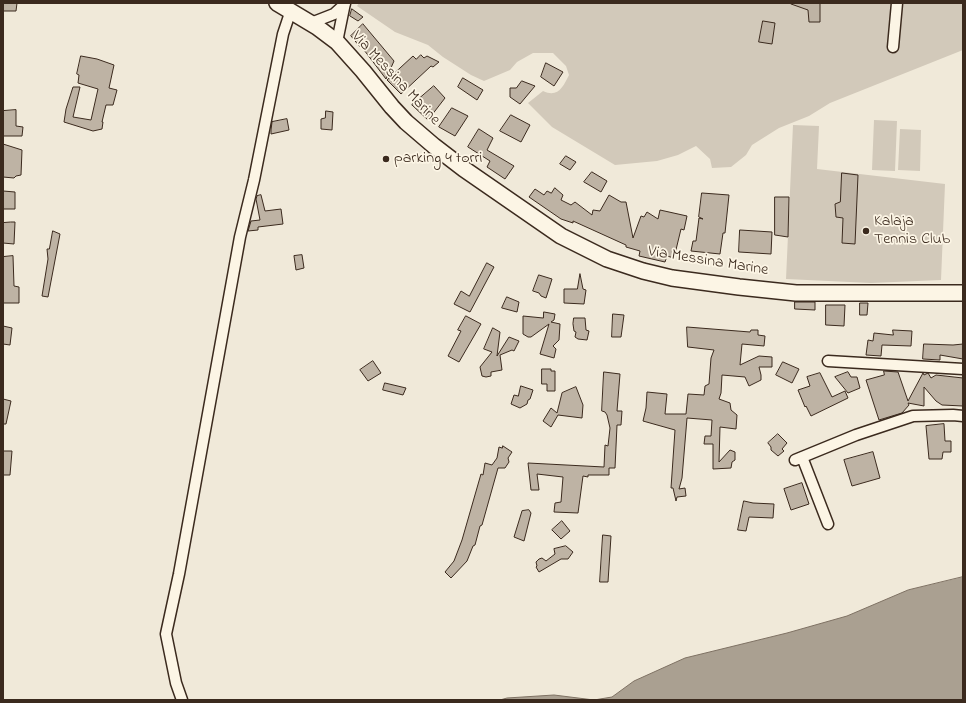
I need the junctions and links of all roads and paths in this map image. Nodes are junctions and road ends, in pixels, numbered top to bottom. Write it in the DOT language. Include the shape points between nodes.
graph roads {
  1 [pos="277,3"];
  2 [pos="345,3"];
  3 [pos="897,3"];
  4 [pos="291,10"];
  5 [pos="311,22"];
  6 [pos="337,42"];
  7 [pos="893,46"];
  8 [pos="963,293"];
  9 [pos="828,362"];
  10 [pos="963,369"];
  11 [pos="963,416"];
  12 [pos="828,524"];
  13 [pos="182,700"];
  1 -- 4 [label="main road, Via Messina Marine"];
  2 -- 5 [label="street" via="334,14"];
  2 -- 6 [label="street"];
  3 -- 7 [label="street"];
  4 -- 5 [label="main road, Via Messina Marine"];
  4 -- 13 [label="street" via="283,34 240,237 166,634"];
  5 -- 6 [label="main road, Via Messina Marine"];
  6 -- 8 [label="main road, Via Messina Marine" via="392,107 434,146 464,170 561,236 607,259 672,278 796,293"];
  9 -- 10 [label="street"];
  11 -- 12 [label="street" via="913,416 856,435 798,459"];
}
